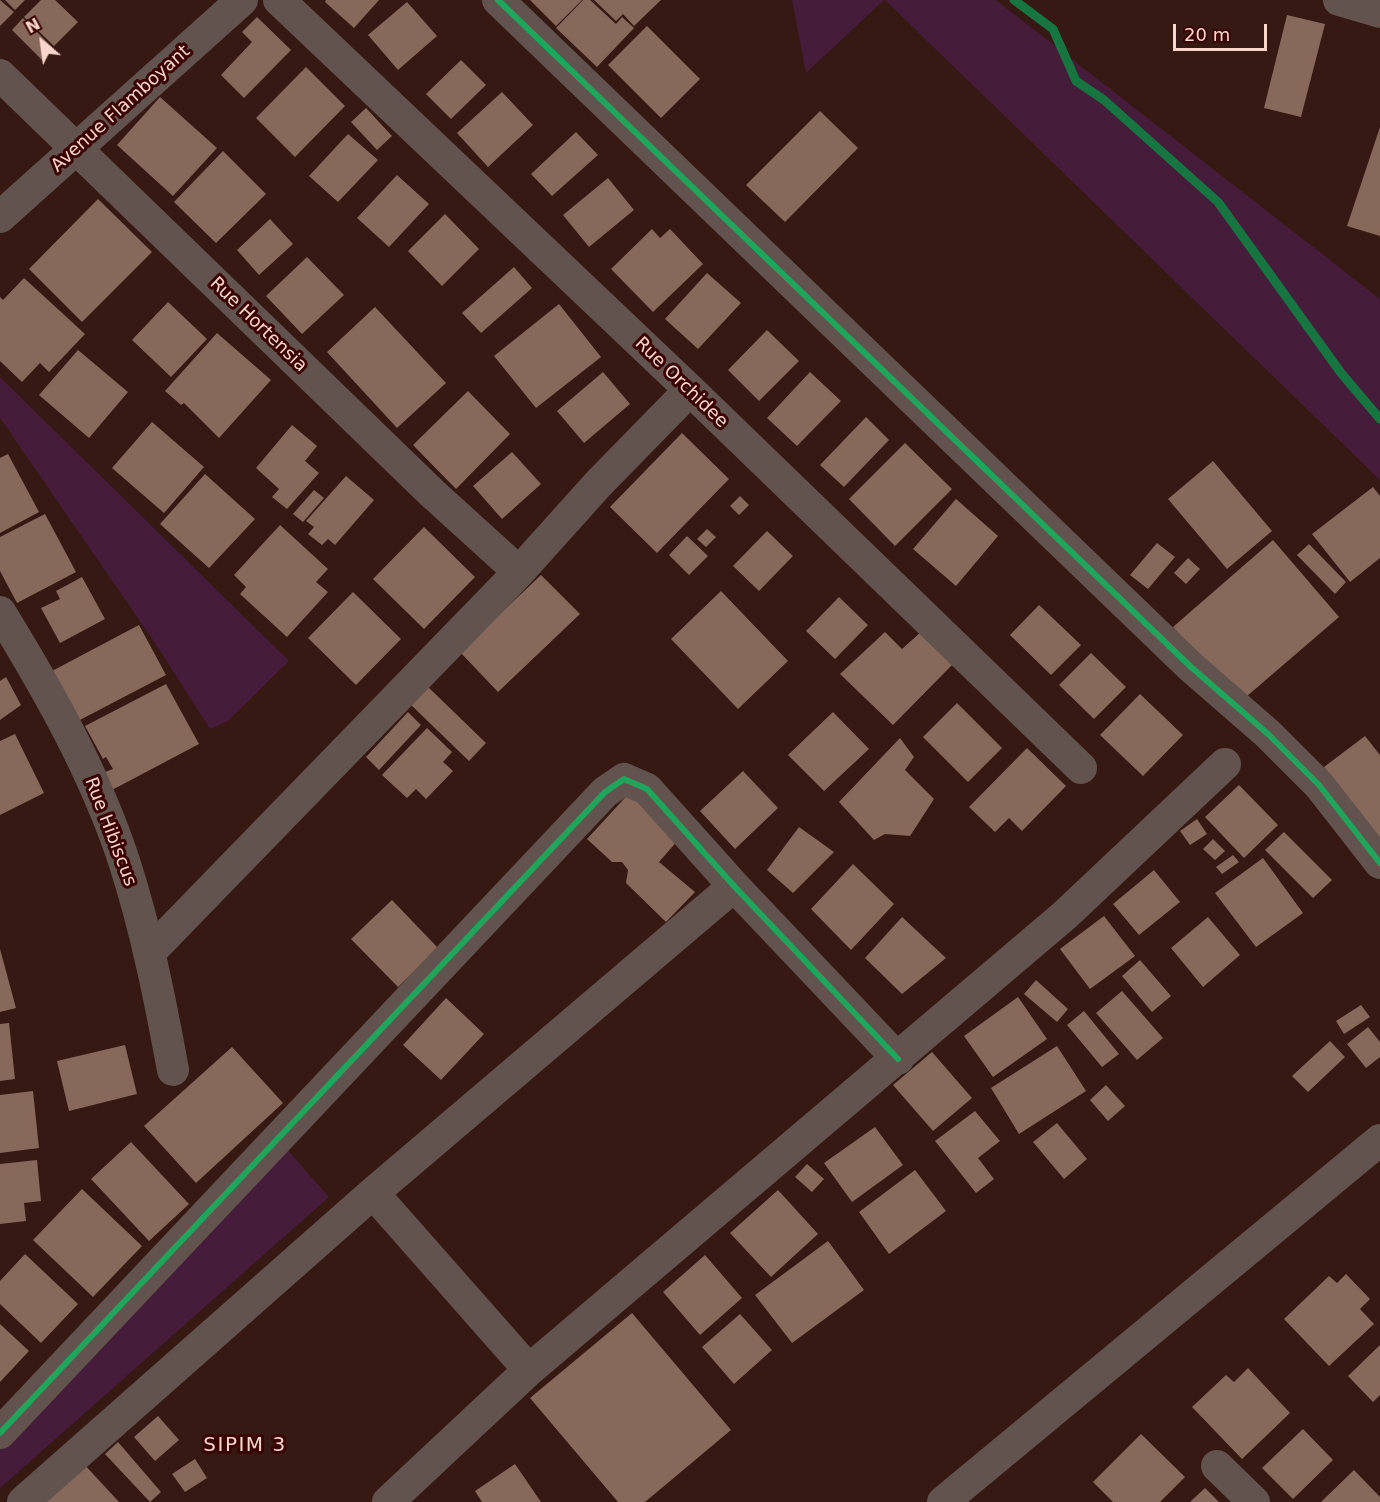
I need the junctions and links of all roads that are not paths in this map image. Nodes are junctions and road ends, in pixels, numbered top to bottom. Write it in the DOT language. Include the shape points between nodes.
graph roads {
  1 [pos="242,0"];
  2 [pos="279,0"];
  3 [pos="498,0"];
  4 [pos="1340,0"];
  5 [pos="1380,12"];
  6 [pos="0,75"];
  7 [pos="77,150"];
  8 [pos="0,217"];
  9 [pos="690,390"];
  10 [pos="519,572"];
  11 [pos="0,612"];
  12 [pos="1225,764"];
  13 [pos="1081,768"];
  14 [pos="1380,863"];
  15 [pos="734,886"];
  16 [pos="150,952"];
  17 [pos="898,1059"];
  18 [pos="174,1070"];
  19 [pos="1380,1140"];
  20 [pos="374,1193"];
  21 [pos="529,1370"];
  22 [pos="0,1433"];
  23 [pos="1217,1466"];
  24 [pos="23,1502"];
  25 [pos="388,1502"];
  26 [pos="943,1502"];
  27 [pos="1254,1502"];
  1 -- 7 [label="street, Avenue Flamboyant"];
  2 -- 9 [label="street, Rue Orchidee"];
  3 -- 14 [label="street" via="1183,658 1268,734 1319,785"];
  4 -- 5 [label="street"];
  6 -- 7 [label="street, Rue Hortensia"];
  7 -- 8 [label="street, Avenue Flamboyant"];
  7 -- 10 [label="street, Rue Hortensia"];
  9 -- 10 [label="street"];
  9 -- 13 [label="street, Rue Orchidee"];
  10 -- 16 [label="street"];
  11 -- 16 [label="street, Rue Hibiscus" via="63,720 100,801 123,860"];
  12 -- 17 [label="street" via="1065,915"];
  15 -- 17 [label="street"];
  15 -- 20 [label="street"];
  15 -- 22 [label="street" via="647,789 624,779 604,792"];
  16 -- 18 [label="street, Rue Hibiscus"];
  17 -- 21 [label="street"];
  19 -- 26 [label="street"];
  20 -- 21 [label="street"];
  20 -- 24 [label="street"];
  21 -- 25 [label="street"];
  23 -- 27 [label="street"];
}
